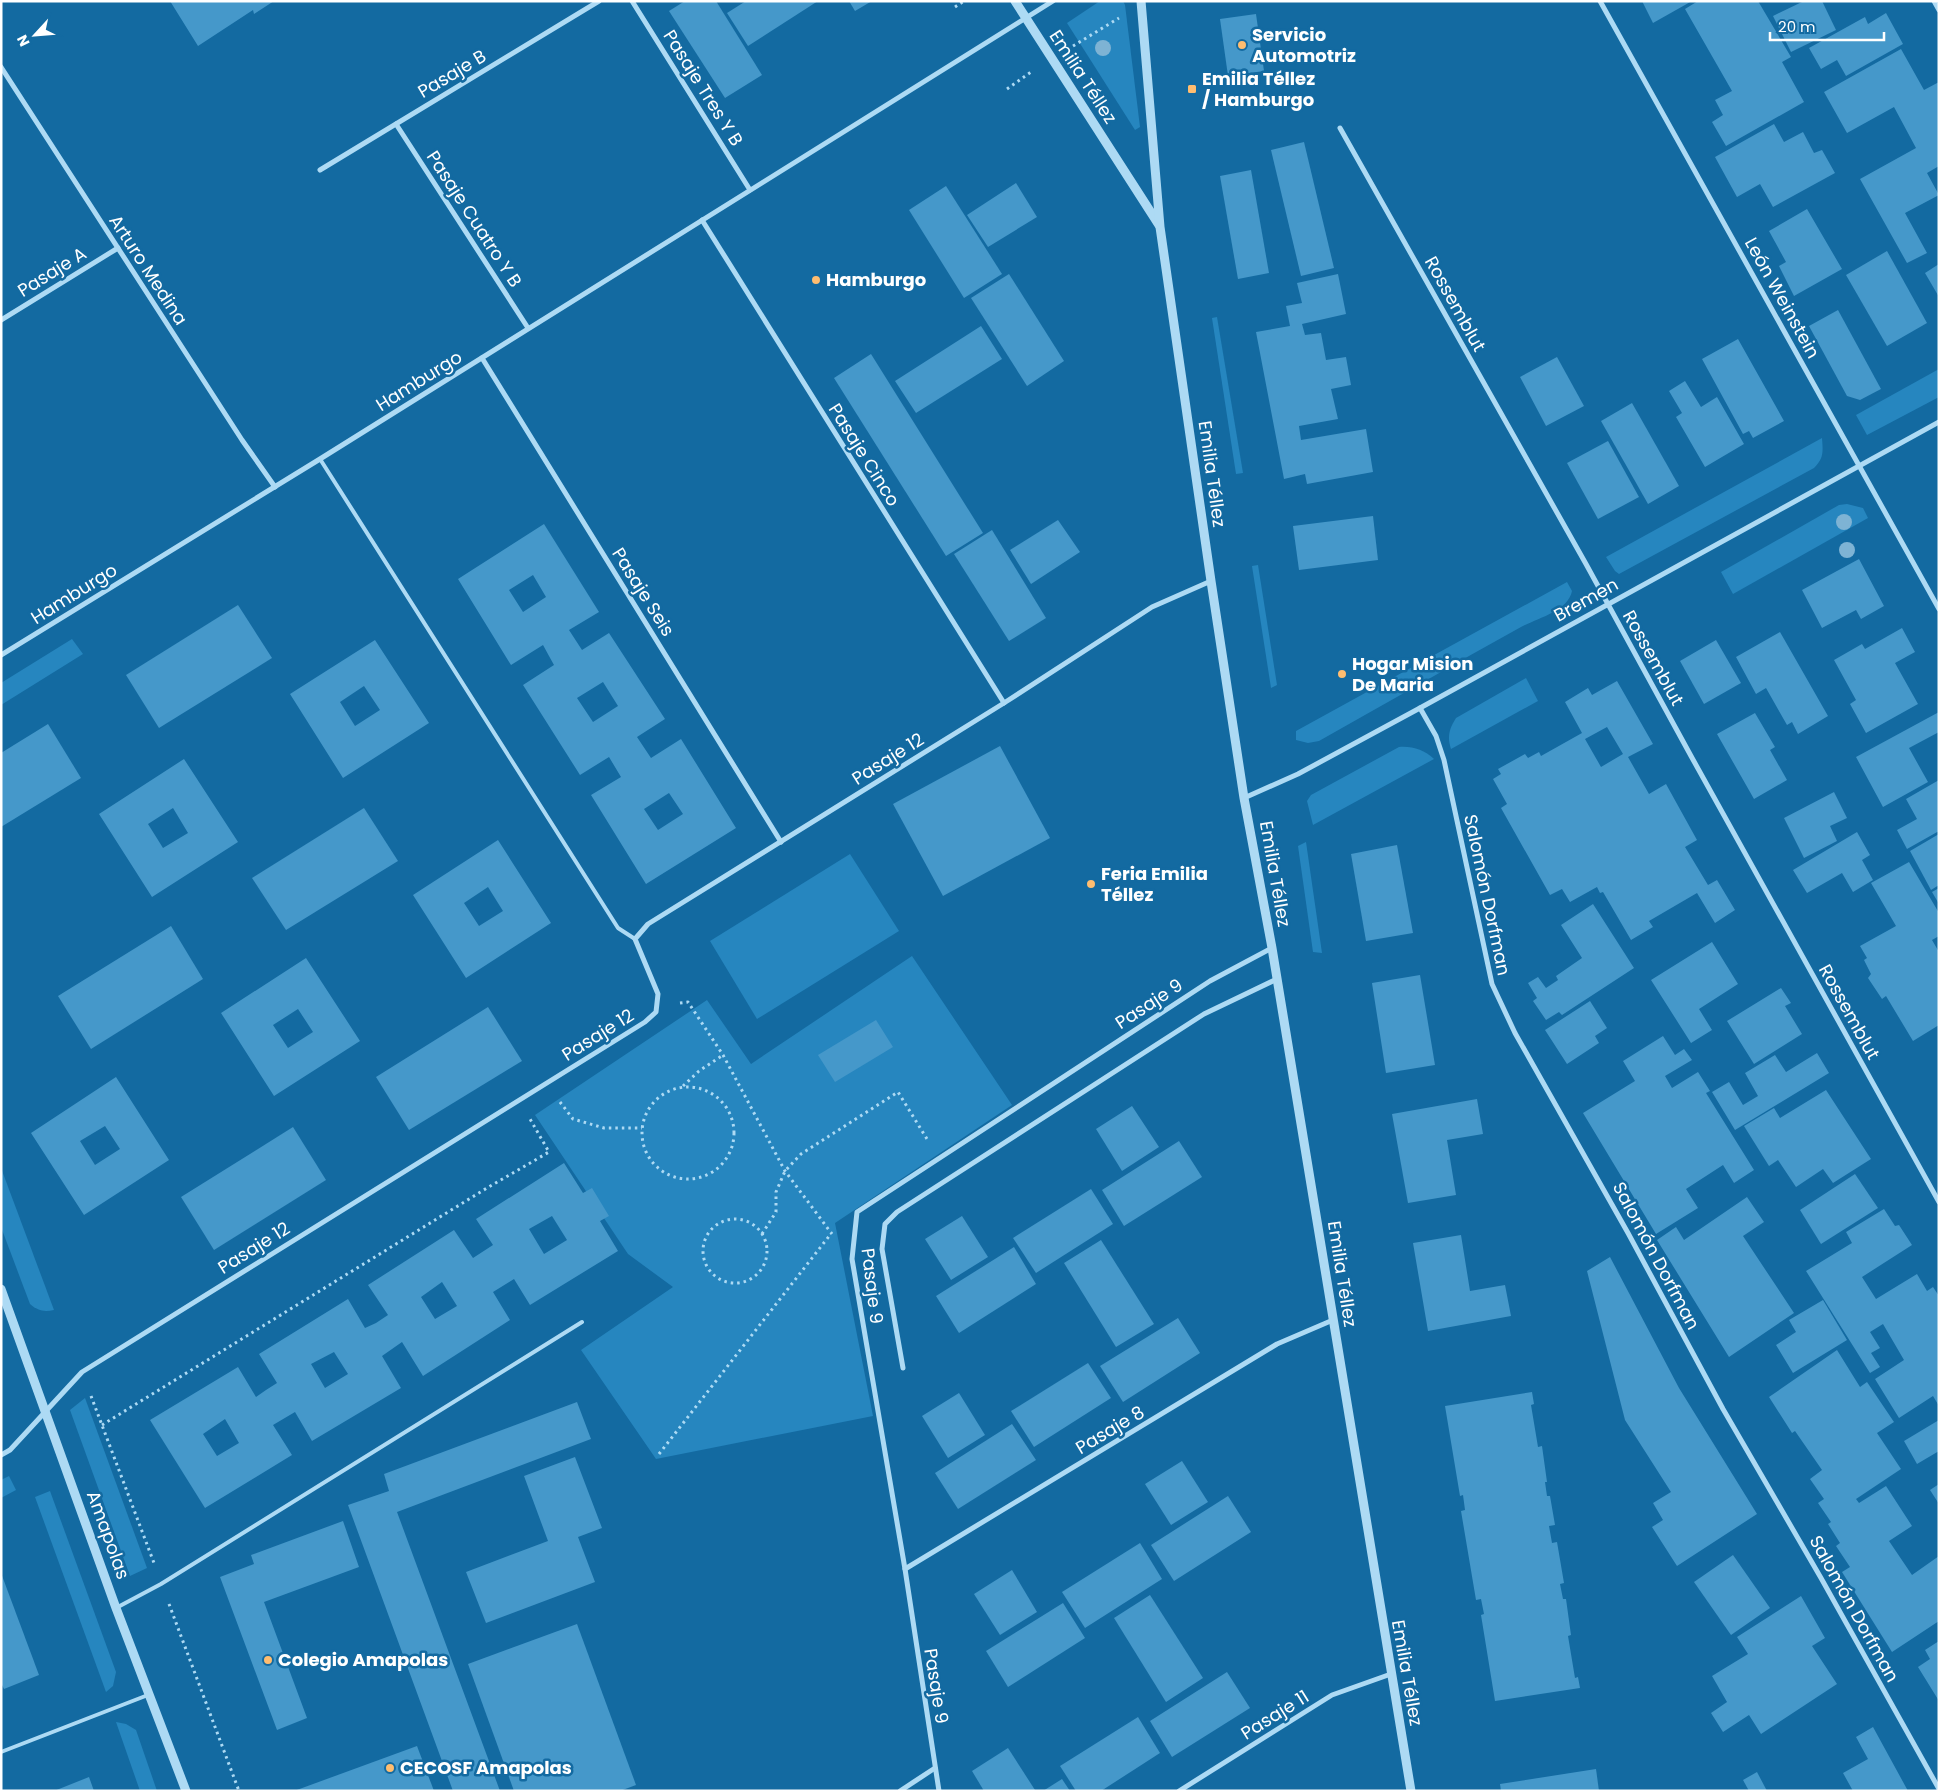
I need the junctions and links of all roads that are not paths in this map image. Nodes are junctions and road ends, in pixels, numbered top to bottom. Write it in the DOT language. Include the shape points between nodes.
graph roads {
  1 [pos="599,1"];
  2 [pos="632,1"];
  3 [pos="1015,1"];
  4 [pos="1053,1"];
  5 [pos="1600,1"];
  6 [pos="1934,1"];
  7 [pos="1141,3"];
  8 [pos="1939,10"];
  9 [pos="1026,18"];
  10 [pos="1,67"];
  11 [pos="396,124"];
  12 [pos="1340,128"];
  13 [pos="320,170"];
  14 [pos="750,190"];
  15 [pos="702,220"];
  16 [pos="1160,227"];
  17 [pos="118,248"];
  18 [pos="1,320"];
  19 [pos="528,328"];
  20 [pos="482,358"];
  21 [pos="1939,422"];
  22 [pos="320,459"];
  23 [pos="1860,466"];
  24 [pos="275,487"];
  25 [pos="1211,581"];
  26 [pos="1608,604"];
  27 [pos="1939,609"];
  28 [pos="1,656"];
  29 [pos="1004,703"];
  30 [pos="1420,708"];
  31 [pos="1244,798"];
  32 [pos="781,842"];
  33 [pos="635,938"];
  34 [pos="1272,948"];
  35 [pos="1277,979"];
  36 [pos="1939,1202"];
  37 [pos="1,1289"];
  38 [pos="1333,1320"];
  39 [pos="582,1322"];
  40 [pos="903,1368"];
  41 [pos="46,1410"];
  42 [pos="1,1455"];
  43 [pos="905,1569"];
  44 [pos="116,1608"];
  45 [pos="1390,1674"];
  46 [pos="149,1694"];
  47 [pos="1,1752"];
  48 [pos="935,1768"];
  49 [pos="1939,1789"];
  50 [pos="1411,1790"];
  51 [pos="186,1791"];
  52 [pos="900,1791"];
  53 [pos="939,1791"];
  54 [pos="1179,1791"];
  1 -- 11 [label="street, Pasaje B"];
  2 -- 14 [label="street, Pasaje Tres Y B"];
  3 -- 9 [label="street, Emilia Téllez"];
  4 -- 9 [label="street, Hamburgo"];
  5 -- 23 [label="street, León Weinstein"];
  6 -- 8 [label="street"];
  7 -- 16 [label="street"];
  9 -- 14 [label="street, Hamburgo"];
  9 -- 16 [label="street, Emilia Téllez"];
  10 -- 17 [label="street, Arturo Medina"];
  11 -- 13 [label="street, Pasaje B"];
  11 -- 19 [label="street, Pasaje Cuatro Y B"];
  12 -- 26 [label="street, Rossemblut"];
  14 -- 15 [label="street, Hamburgo"];
  15 -- 19 [label="street, Hamburgo"];
  15 -- 29 [label="street, Pasaje Cinco"];
  16 -- 25 [label="street, Emilia Téllez"];
  17 -- 18 [label="street, Pasaje A"];
  17 -- 24 [label="street, Arturo Medina"];
  19 -- 20 [label="street, Hamburgo"];
  20 -- 22 [label="street, Hamburgo"];
  20 -- 32 [label="street, Pasaje Seis"];
  21 -- 23 [label="street, Bremen"];
  22 -- 24 [label="street, Hamburgo"];
  22 -- 33 [label="lane" via="618,928"];
  23 -- 26 [label="street, Bremen"];
  23 -- 27 [label="street, León Weinstein"];
  24 -- 28 [label="street, Hamburgo"];
  25 -- 29 [label="street, Pasaje 12" via="1152,607"];
  25 -- 31 [label="street, Emilia Téllez"];
  26 -- 30 [label="street, Bremen"];
  26 -- 36 [label="street, Rossemblut"];
  29 -- 32 [label="street, Pasaje 12"];
  30 -- 31 [label="street, Bremen" via="1298,774"];
  30 -- 49 [label="street, Salomón Dorfman" via="1436,736 1444,760 1492,984 1515,1033 1624,1224 1723,1409"];
  31 -- 34 [label="street, Emilia Téllez"];
  32 -- 33 [label="street, Pasaje 12" via="648,924"];
  33 -- 41 [label="street, Pasaje 12" via="658,994 656,1012 645,1022 82,1372"];
  34 -- 35 [label="street, Emilia Téllez"];
  34 -- 43 [label="street, Pasaje 9" via="1210,982 857,1212 852,1259"];
  35 -- 38 [label="street, Emilia Téllez"];
  35 -- 40 [label="street" via="1204,1014 896,1212 885,1224 882,1249"];
  37 -- 41 [label="street, Amapolas"];
  38 -- 43 [label="street, Pasaje 8" via="1277,1344"];
  38 -- 45 [label="street, Emilia Téllez"];
  39 -- 44 [label="lane" via="162,1584"];
  41 -- 42 [label="street" via="10,1450"];
  41 -- 44 [label="street, Amapolas"];
  43 -- 48 [label="street, Pasaje 9"];
  44 -- 46 [label="street, Amapolas"];
  45 -- 50 [label="street, Emilia Téllez"];
  45 -- 54 [label="street, Pasaje 11" via="1332,1695"];
  46 -- 47 [label="lane"];
  46 -- 51 [label="street, Amapolas"];
  48 -- 52 [label="street"];
  48 -- 53 [label="street, Pasaje 9"];
}
